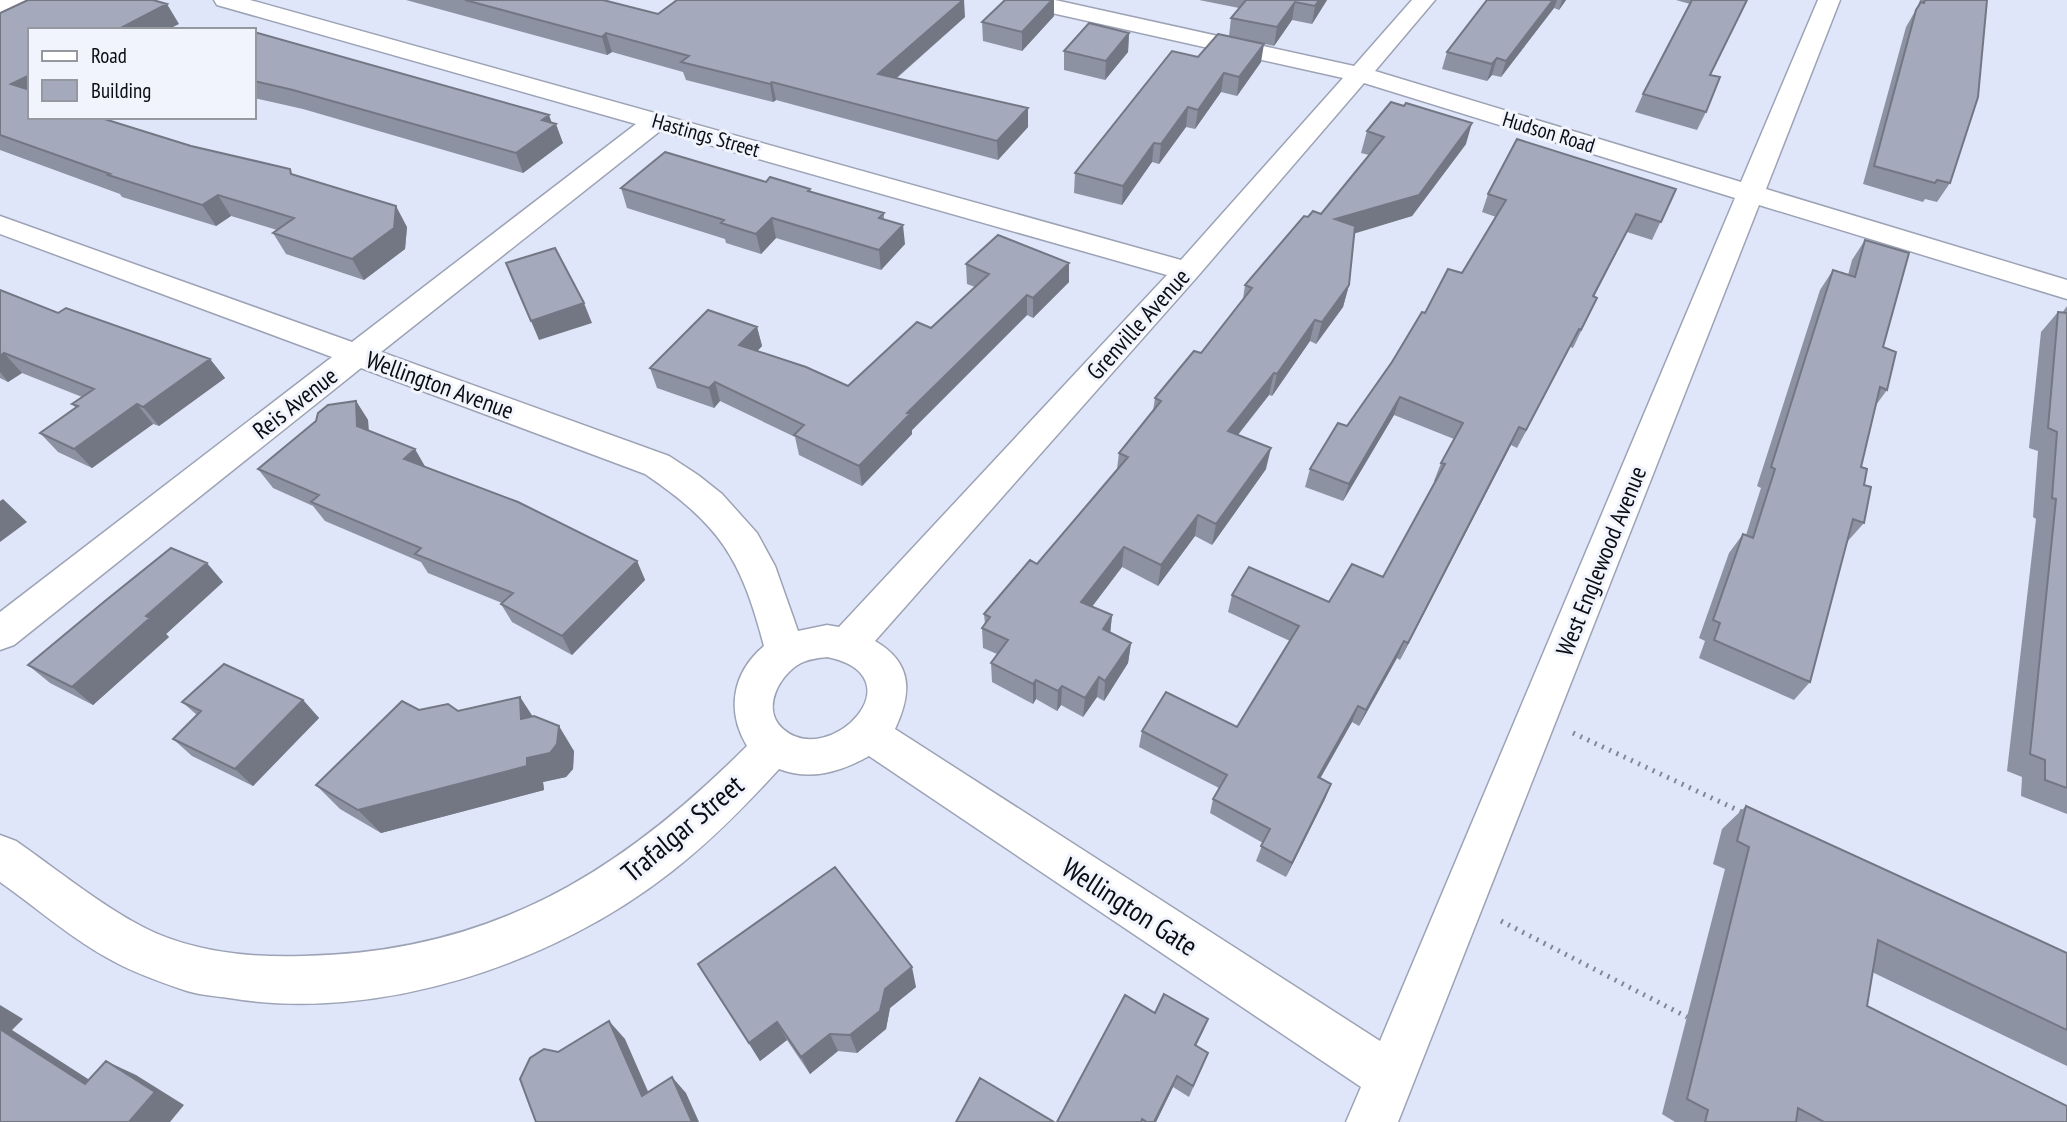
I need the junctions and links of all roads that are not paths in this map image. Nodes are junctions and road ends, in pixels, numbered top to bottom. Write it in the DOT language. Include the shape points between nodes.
graph roads {
  1 [pos="15,0"];
  2 [pos="225,0"];
  3 [pos="1025,0"];
  4 [pos="1424,0"];
  5 [pos="1829,0"];
  6 [pos="0,7"];
  7 [pos="1359,74"];
  8 [pos="656,121"];
  9 [pos="1750,193"];
  10 [pos="0,223"];
  11 [pos="1187,271"];
  12 [pos="2067,289"];
  13 [pos="358,355"];
  14 [pos="0,634"];
  15 [pos="848,644"];
  16 [pos="785,653"];
  17 [pos="869,734"];
  18 [pos="774,746"];
  19 [pos="0,856"];
  20 [pos="1391,1077"];
  21 [pos="1373,1122"];
  1 -- 6 [label="street"];
  2 -- 8 [label="street, Hastings Street"];
  3 -- 7 [label="street, Hudson Road"];
  4 -- 7 [label="street, Grenville Avenue"];
  5 -- 9 [label="street, West Englewood Avenue"];
  7 -- 9 [label="street, Hudson Road"];
  7 -- 11 [label="street, Grenville Avenue"];
  8 -- 11 [label="street, Hastings Street"];
  8 -- 13 [label="street, Reis Avenue"];
  9 -- 12 [label="street, Hudson Road"];
  9 -- 20 [label="street, West Englewood Avenue"];
  10 -- 13 [label="street, Wellington Avenue"];
  11 -- 15 [label="street, Grenville Avenue"];
  13 -- 14 [label="street, Reis Avenue"];
  13 -- 16 [label="street, Wellington Avenue" via="657,465 696,489 730,520 755,557"];
  15 -- 16 [label="street" via="827,641"];
  15 -- 17 [label="street" via="879,664 886,681 887,699"];
  16 -- 18 [label="street" via="762,676 751,704 755,723"];
  17 -- 18 [label="street" via="850,748 829,755 805,757"];
  17 -- 20 [label="street, Wellington Gate"];
  18 -- 19 [label="street, Trafalgar Street" via="712,810 655,858 590,901 516,936 439,962 351,979 267,981 189,968 129,945"];
  20 -- 21 [label="street, West Englewood Avenue"];
}
